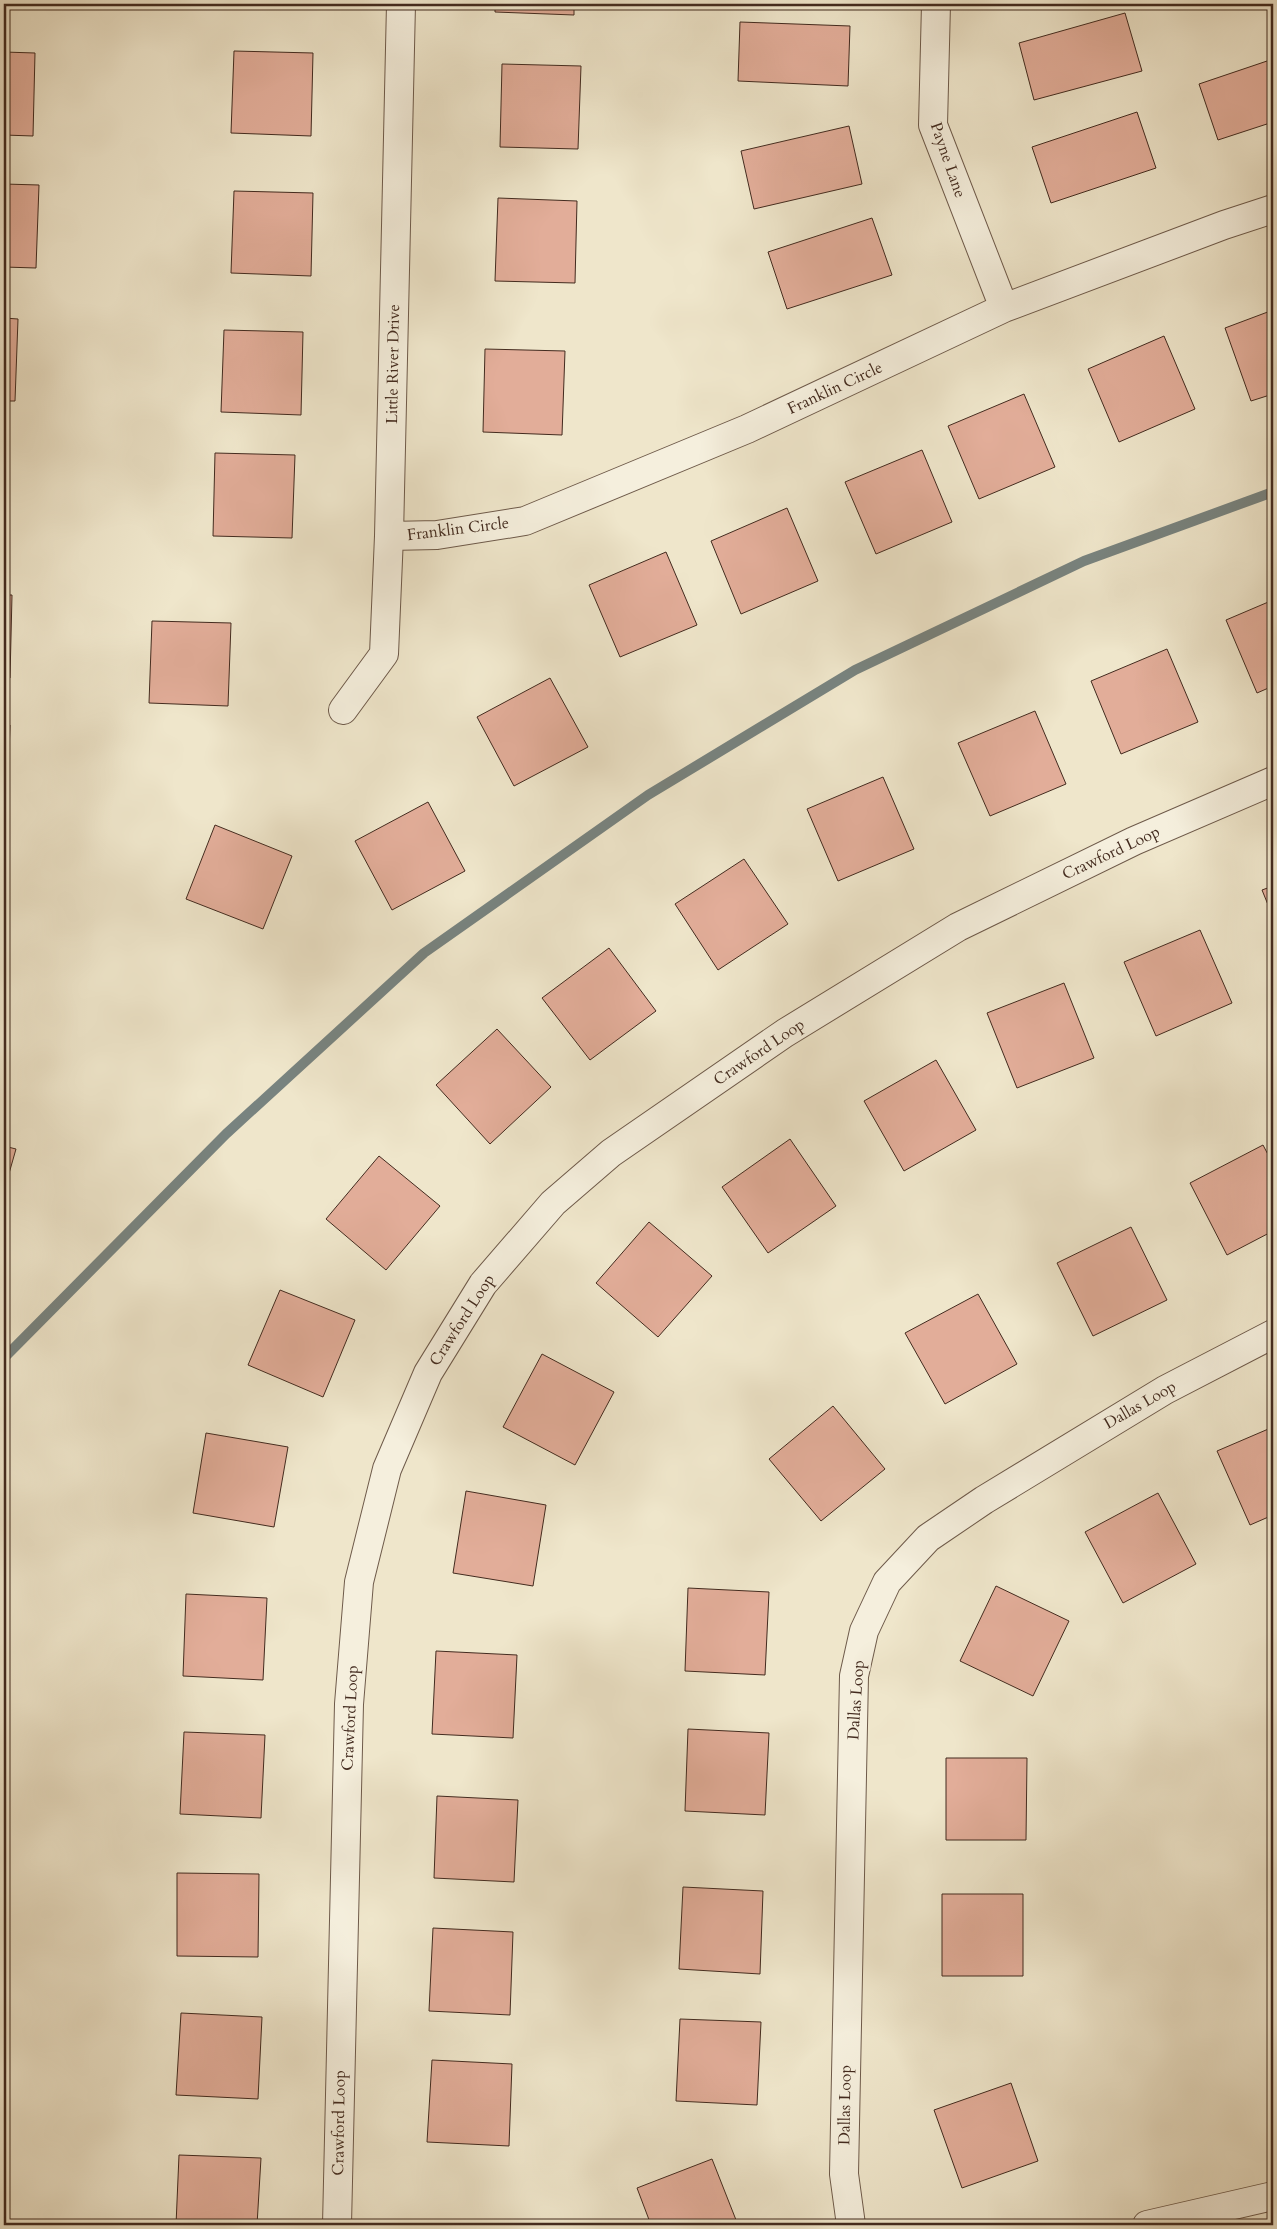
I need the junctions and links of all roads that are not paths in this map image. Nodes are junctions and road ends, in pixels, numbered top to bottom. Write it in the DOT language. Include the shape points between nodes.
graph roads {
  1 [pos="401,4"];
  2 [pos="936,4"];
  3 [pos="1273,210"];
  4 [pos="1004,308"];
  5 [pos="389,536"];
  6 [pos="343,710"];
  7 [pos="1273,781"];
  8 [pos="1273,1334"];
  9 [pos="1273,2196"];
  10 [pos="337,2225"];
  11 [pos="851,2225"];
  12 [pos="1147,2225"];
  1 -- 5 [label="street, Little River Drive"];
  2 -- 4 [label="street, Payne Lane" via="933,125"];
  3 -- 4 [label="street, Franklin Circle" via="1224,225"];
  4 -- 5 [label="street, Franklin Circle" via="747,429 525,521 438,535"];
  5 -- 6 [label="street, Little River Drive" via="384,654"];
  7 -- 10 [label="street, Crawford Loop" via="1134,840 958,927 785,1033 611,1153 553,1204 483,1284 428,1373 387,1469 359,1582 350,1704"];
  8 -- 11 [label="street, Dallas Loop" via="1165,1390 984,1500 928,1538 887,1582 864,1631 854,1676 844,2164"];
  9 -- 12 [label="street"];
}
